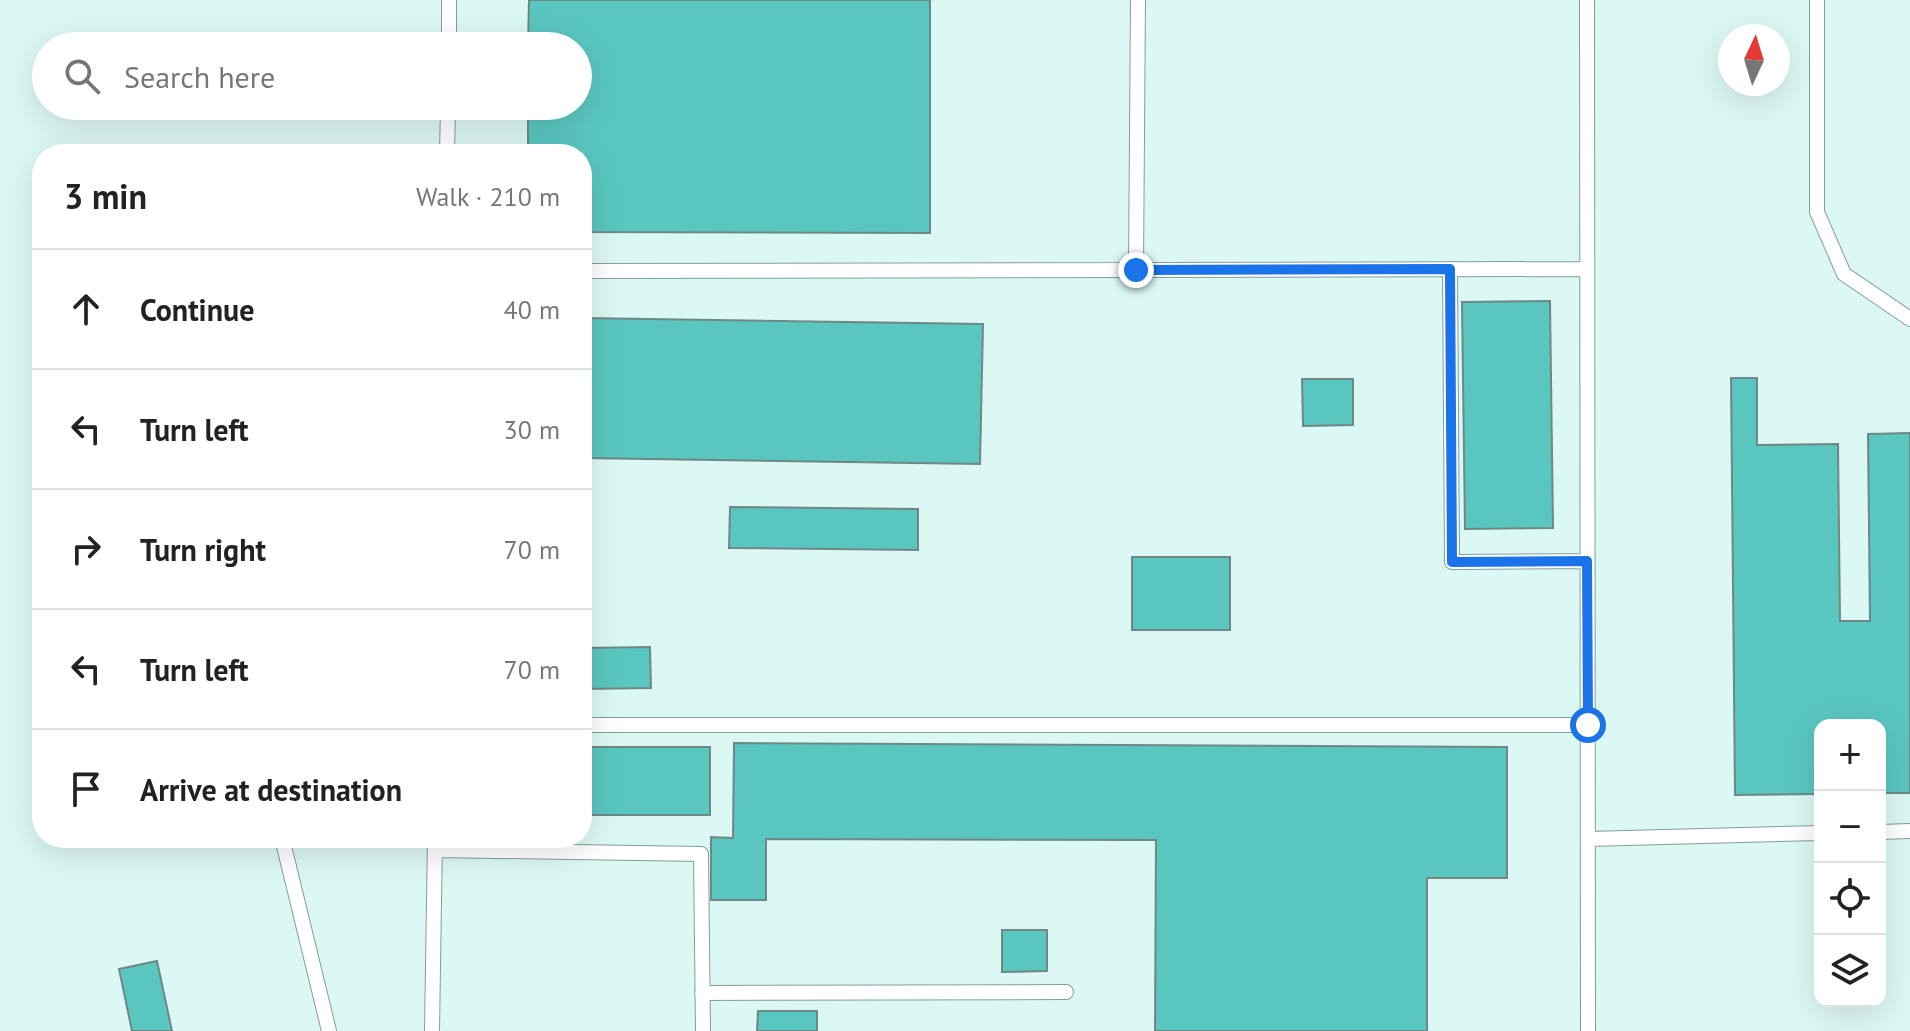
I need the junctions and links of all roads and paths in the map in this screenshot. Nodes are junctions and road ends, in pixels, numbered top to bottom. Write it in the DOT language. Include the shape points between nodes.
graph roads {
  1 [pos="449,0"];
  2 [pos="1138,0"];
  3 [pos="1587,0"];
  4 [pos="1817,0"];
  5 [pos="449,32"];
  6 [pos="448,120"];
  7 [pos="447,144"];
  8 [pos="1450,269"];
  9 [pos="1587,269"];
  10 [pos="1136,270"];
  11 [pos="592,271"];
  12 [pos="1910,319"];
  13 [pos="1587,561"];
  14 [pos="592,725"];
  15 [pos="1588,725"];
  16 [pos="1910,831"];
  17 [pos="1886,832"];
  18 [pos="1814,833"];
  19 [pos="1588,839"];
  20 [pos="284,848"];
  21 [pos="435,848"];
  22 [pos="541,848"];
  23 [pos="1066,992"];
  24 [pos="702,993"];
  25 [pos="329,1031"];
  26 [pos="432,1031"];
  27 [pos="703,1031"];
  28 [pos="1588,1031"];
  1 -- 5 [label="lane"];
  2 -- 10 [label="lane"];
  3 -- 9 [label="lane"];
  4 -- 12 [label="lane" via="1817,212 1844,274"];
  6 -- 7 [label="lane"];
  8 -- 9 [label="lane"];
  8 -- 10 [label="lane"];
  8 -- 13 [label="lane" via="1452,562"];
  9 -- 13 [label="lane"];
  10 -- 11 [label="lane"];
  13 -- 15 [label="lane"];
  14 -- 15 [label="lane"];
  15 -- 19 [label="lane"];
  16 -- 17 [label="lane"];
  18 -- 19 [label="lane"];
  19 -- 28 [label="lane"];
  20 -- 25 [label="lane"];
  21 -- 26 [label="lane"];
  22 -- 24 [label="lane" via="701,854"];
  23 -- 24 [label="lane"];
  24 -- 27 [label="lane"];
}
